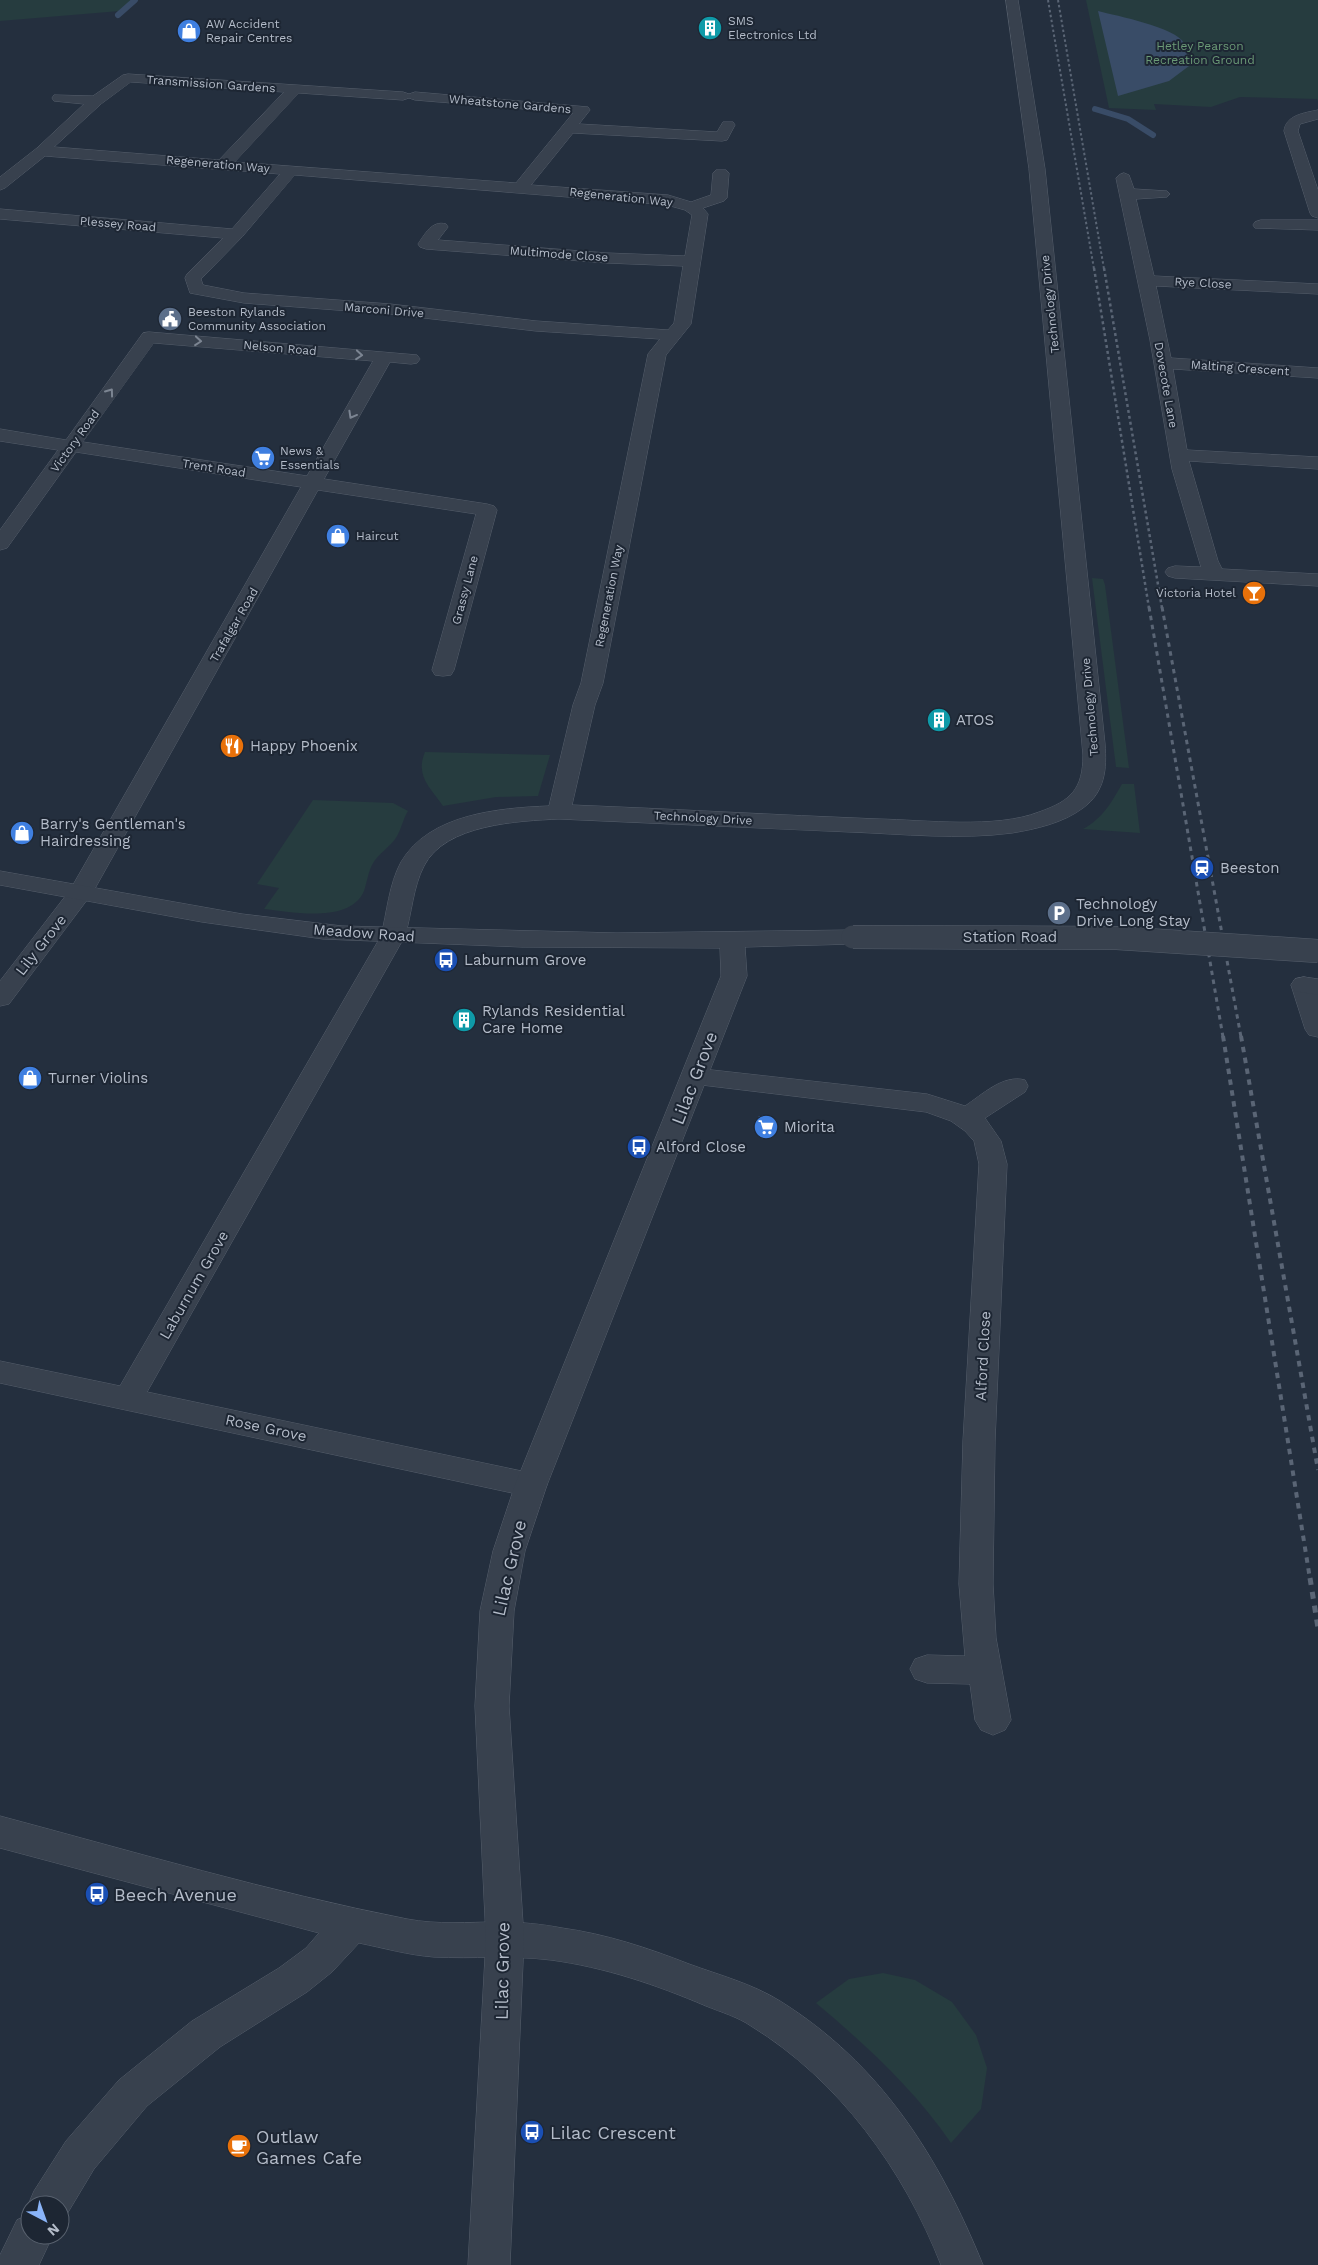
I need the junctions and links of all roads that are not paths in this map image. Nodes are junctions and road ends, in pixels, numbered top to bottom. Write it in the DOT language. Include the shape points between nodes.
graph roads {
  1 [pos="1012,0"];
  2 [pos="295,89"];
  3 [pos="409,96"];
  4 [pos="59,98"];
  5 [pos="96,101"];
  6 [pos="1318,114"];
  7 [pos="570,128"];
  8 [pos="42,151"];
  9 [pos="223,165"];
  10 [pos="292,170"];
  11 [pos="0,185"];
  12 [pos="521,187"];
  13 [pos="1162,194"];
  14 [pos="691,207"];
  15 [pos="0,214"];
  16 [pos="1318,214"];
  17 [pos="1261,225"];
  18 [pos="1318,225"];
  19 [pos="440,227"];
  20 [pos="236,234"];
  21 [pos="692,261"];
  22 [pos="1146,281"];
  23 [pos="1318,289"];
  24 [pos="671,335"];
  25 [pos="149,337"];
  26 [pos="384,357"];
  27 [pos="411,359"];
  28 [pos="1163,363"];
  29 [pos="1318,373"];
  30 [pos="0,435"];
  31 [pos="71,446"];
  32 [pos="1179,455"];
  33 [pos="1318,462"];
  34 [pos="314,484"];
  35 [pos="487,510"];
  36 [pos="0,544"];
  37 [pos="1175,572"];
  38 [pos="1215,574"];
  39 [pos="1318,580"];
  40 [pos="443,670"];
  41 [pos="558,812"];
  42 [pos="0,878"];
  43 [pos="82,892"];
  44 [pos="393,936"];
  45 [pos="732,941"];
  46 [pos="1318,951"];
  47 [pos="1311,986"];
  48 [pos="0,998"];
  49 [pos="1318,1029"];
  50 [pos="694,1077"];
  51 [pos="1015,1086"];
  52 [pos="966,1118"];
  53 [pos="0,1372"];
  54 [pos="128,1399"];
  55 [pos="531,1485"];
  56 [pos="927,1669"];
  57 [pos="984,1670"];
  58 [pos="993,1720"];
  59 [pos="0,1832"];
  60 [pos="351,1925"];
  61 [pos="505,1939"];
  62 [pos="56,2195"];
  63 [pos="27,2245"];
  64 [pos="17,2265"];
  65 [pos="489,2265"];
  66 [pos="962,2265"];
  1 -- 41 [label="street, Technology Drive" via="1036,169 1076,551 1096,772 1089,787 1073,804 1050,817 968,828"];
  2 -- 3 [label="street, Transmission Gardens"];
  2 -- 5 [label="street, Transmission Gardens" via="128,78"];
  2 -- 9 [label="street, Transmission Gardens"];
  3 -- 7 [label="street, Wheatstone Gardens" via="583,110"];
  4 -- 5 [label="street"];
  5 -- 8 [label="street"];
  6 -- 16 [label="street" via="1295,121 1291,131"];
  7 -- 12 [label="street, Wheatstone Gardens"];
  7 -- 14 [label="street, Wheatstone Gardens" via="725,131 719,198"];
  8 -- 9 [label="street, Regeneration Way"];
  8 -- 11 [label="street"];
  9 -- 10 [label="street, Regeneration Way"];
  10 -- 12 [label="street, Regeneration Way"];
  10 -- 20 [label="street, Marconi Drive"];
  12 -- 14 [label="street, Regeneration Way" via="668,200"];
  13 -- 22 [label="street, Dovecote Lane" via="1125,186"];
  14 -- 21 [label="street, Regeneration Way" via="700,214"];
  15 -- 20 [label="street, Plessey Road"];
  17 -- 18 [label="street"];
  19 -- 21 [label="street, Multimode Close" via="423,250"];
  20 -- 24 [label="street, Marconi Drive" via="192,278 196,289 244,298 390,309 536,326"];
  21 -- 24 [label="street, Regeneration Way" via="682,324"];
  22 -- 23 [label="street, Rye Close" via="1258,278"];
  22 -- 28 [label="street, Dovecote Lane"];
  24 -- 41 [label="street, Regeneration Way" via="656,354 592,683"];
  25 -- 26 [label="street, Nelson Road, one-way"];
  31 -- 25 [label="street, Victory Road, one-way"];
  26 -- 27 [label="street, Nelson Road"];
  26 -- 34 [label="street, Trafalgar Road, one-way"];
  28 -- 29 [label="street, Malting Crescent"];
  28 -- 32 [label="street, Dovecote Lane"];
  30 -- 31 [label="street, Trent Road"];
  31 -- 34 [label="street, Trent Road"];
  31 -- 36 [label="street, Victory Road"];
  32 -- 33 [label="street"];
  32 -- 38 [label="street, Dovecote Lane" via="1208,561"];
  34 -- 35 [label="street, Trent Road"];
  34 -- 43 [label="street, Trafalgar Road"];
  35 -- 40 [label="street, Grassy Lane"];
  37 -- 38 [label="street"];
  38 -- 39 [label="street"];
  41 -- 44 [label="street, Technology Drive" via="485,819 435,840 423,849 413,864"];
  42 -- 43 [label="street, Meadow Road"];
  43 -- 44 [label="street, Meadow Road" via="257,924"];
  43 -- 48 [label="street, Lily Grove"];
  44 -- 45 [label="street, Meadow Road" via="595,942"];
  44 -- 54 [label="street, Laburnum Grove"];
  45 -- 46 [label="street, Station Road, bridge" via="854,937 1118,938"];
  45 -- 50 [label="street, Lilac Grove" via="734,976"];
  47 -- 49 [label="street"];
  50 -- 52 [label="street, Alford Close" via="927,1103"];
  50 -- 55 [label="street, Lilac Grove"];
  51 -- 52 [label="street"];
  52 -- 57 [label="street, Alford Close" via="987,1138 993,1164 976,1522 976,1584"];
  53 -- 54 [label="street, Rose Grove"];
  54 -- 55 [label="street, Rose Grove"];
  55 -- 61 [label="street, Lilac Grove" via="509,1551 497,1611 492,1706"];
  56 -- 57 [label="street"];
  57 -- 58 [label="street, Alford Close"];
  59 -- 60 [label="street"];
  60 -- 61 [label="street" via="431,1941"];
  60 -- 62 [label="street" via="319,1960 206,2034 133,2093 80,2155"];
  61 -- 65 [label="street, Lilac Grove"];
  61 -- 66 [label="street" via="579,1948 700,1985 763,2012 812,2048 867,2102 908,2158 932,2199"];
  63 -- 64 [label="street"];
}
